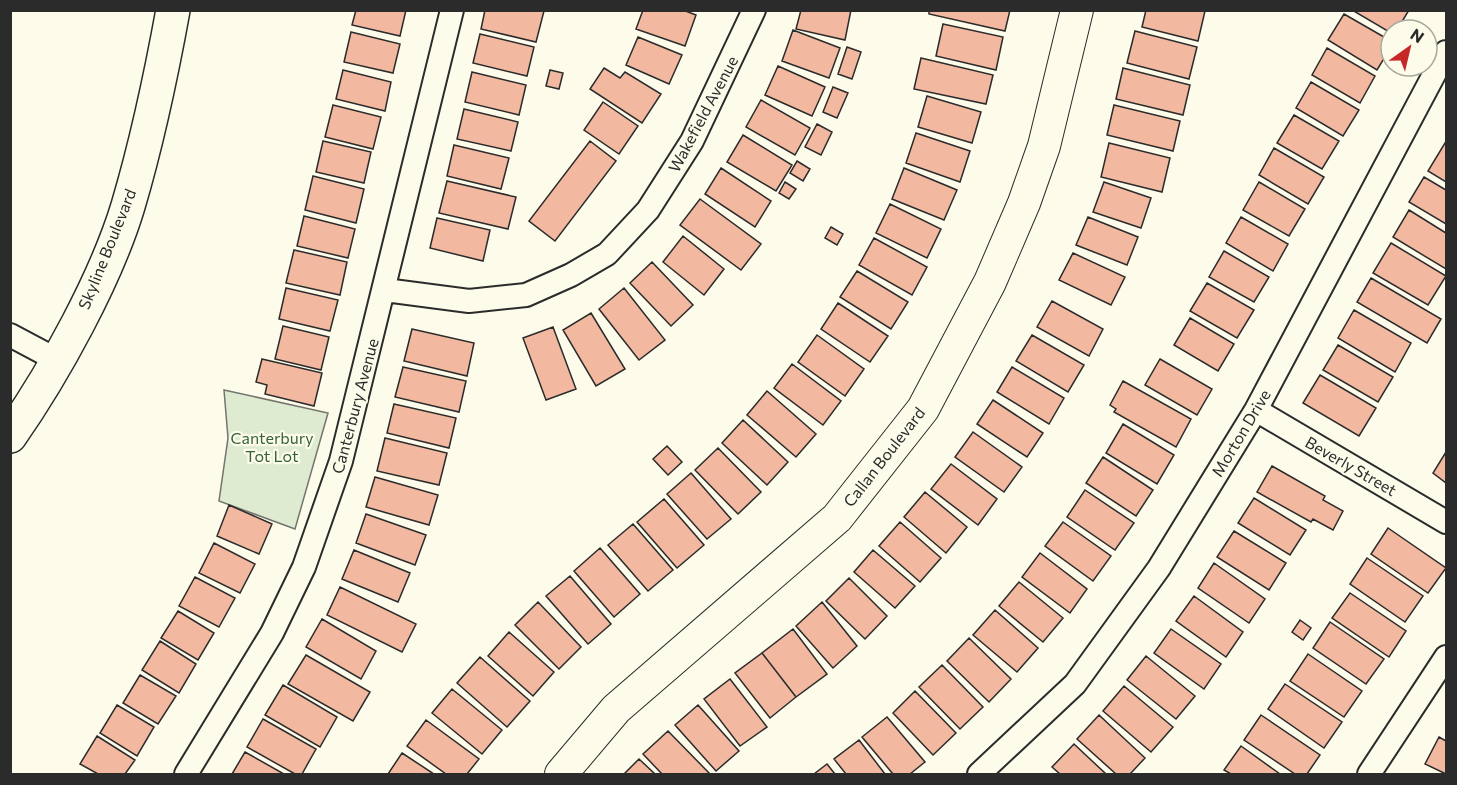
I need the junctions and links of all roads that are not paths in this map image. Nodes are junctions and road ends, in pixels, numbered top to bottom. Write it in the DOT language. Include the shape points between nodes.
graph roads {
  1 [pos="173,10"];
  2 [pos="452,10"];
  3 [pos="754,10"];
  4 [pos="1077,10"];
  5 [pos="1446,52"];
  6 [pos="385,290"];
  7 [pos="10,335"];
  8 [pos="57,360"];
  9 [pos="1256,410"];
  10 [pos="10,436"];
  11 [pos="1446,522"];
  12 [pos="1446,657"];
  13 [pos="186,774"];
  14 [pos="561,774"];
  15 [pos="979,774"];
  16 [pos="1370,774"];
  1 -- 8 [label="main road, Skyline Boulevard" via="127,208 96,285"];
  2 -- 6 [label="street, Canterbury Avenue"];
  3 -- 6 [label="street, Wakefield Avenue" via="692,141 648,210 607,254 526,295 469,301"];
  4 -- 14 [label="street, Callan Boulevard" via="1044,147 1024,203 990,282 923,409 837,518 616,709"];
  5 -- 9 [label="street, Morton Drive"];
  6 -- 13 [label="street, Canterbury Avenue" via="341,461 304,567 272,633"];
  7 -- 8 [label="street"];
  8 -- 10 [label="main road, Skyline Boulevard"];
  9 -- 11 [label="street, Beverly Street"];
  9 -- 15 [label="street, Morton Drive" via="1159,568 1075,684"];
  12 -- 16 [label="street"];
}
